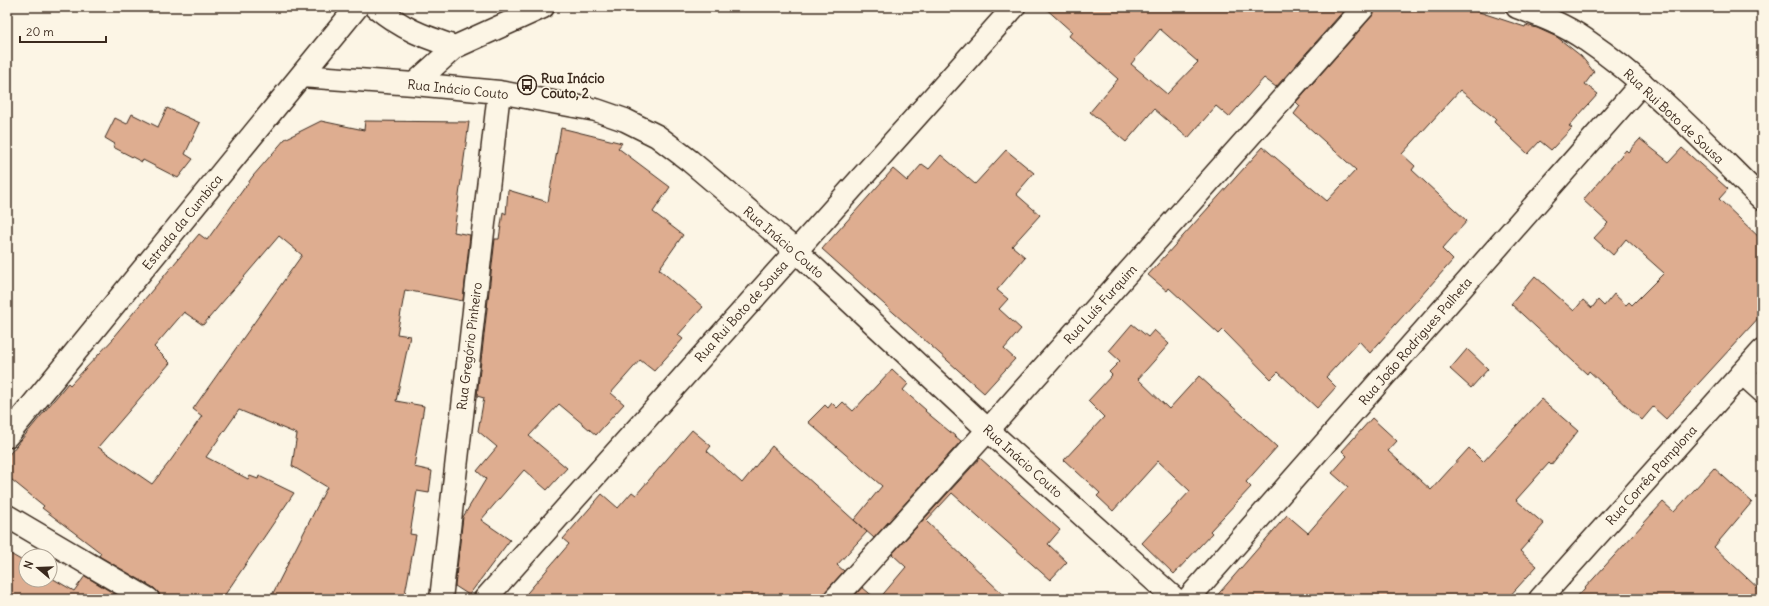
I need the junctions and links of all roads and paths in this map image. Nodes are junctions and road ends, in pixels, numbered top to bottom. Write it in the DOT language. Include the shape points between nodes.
graph roads {
  1 [pos="357,7"];
  2 [pos="376,7"];
  3 [pos="543,7"];
  4 [pos="1014,7"];
  5 [pos="1364,7"];
  6 [pos="1517,7"];
  7 [pos="455,47"];
  8 [pos="301,76"];
  9 [pos="1642,83"];
  10 [pos="414,84"];
  11 [pos="499,92"];
  12 [pos="1762,199"];
  13 [pos="795,250"];
  14 [pos="1762,351"];
  15 [pos="1742,373"];
  16 [pos="1762,391"];
  17 [pos="988,430"];
  18 [pos="7,436"];
  19 [pos="7,516"];
  20 [pos="148,599"];
  21 [pos="441,599"];
  22 [pos="485,599"];
  23 [pos="836,599"];
  24 [pos="1176,599"];
  25 [pos="1188,599"];
  26 [pos="1540,599"];
  1 -- 8 [label="street, Estrada da Cumbica"];
  2 -- 7 [label="street" via="392,20 419,35"];
  3 -- 7 [label="street"];
  4 -- 13 [label="street, Rua Rui Boto de Sousa"];
  5 -- 17 [label="street, Rua Luís Furquim"];
  6 -- 9 [label="street, Rua Rui Boto de Sousa" via="1552,21 1586,39"];
  7 -- 10 [label="street"];
  8 -- 10 [label="street, Rua Inácio Couto"];
  8 -- 18 [label="street, Estrada da Cumbica"];
  9 -- 12 [label="street, Rua Rui Boto de Sousa"];
  9 -- 25 [label="street, Rua João Rodrigues Palheta"];
  10 -- 11 [label="street, Rua Inácio Couto"];
  11 -- 13 [label="street, Rua Inácio Couto" via="596,110 625,120 657,136 690,160"];
  11 -- 21 [label="street, Rua Gregório Pinheiro"];
  13 -- 17 [label="street, Rua Inácio Couto"];
  13 -- 22 [label="street, Rua Rui Boto de Sousa"];
  14 -- 15 [label="street, Rua Corrêa Pamplona"];
  15 -- 16 [label="street"];
  15 -- 26 [label="street, Rua Corrêa Pamplona"];
  17 -- 23 [label="street, Rua Luís Furquim"];
  17 -- 24 [label="street, Rua Inácio Couto"];
  19 -- 20 [label="street"];
}
